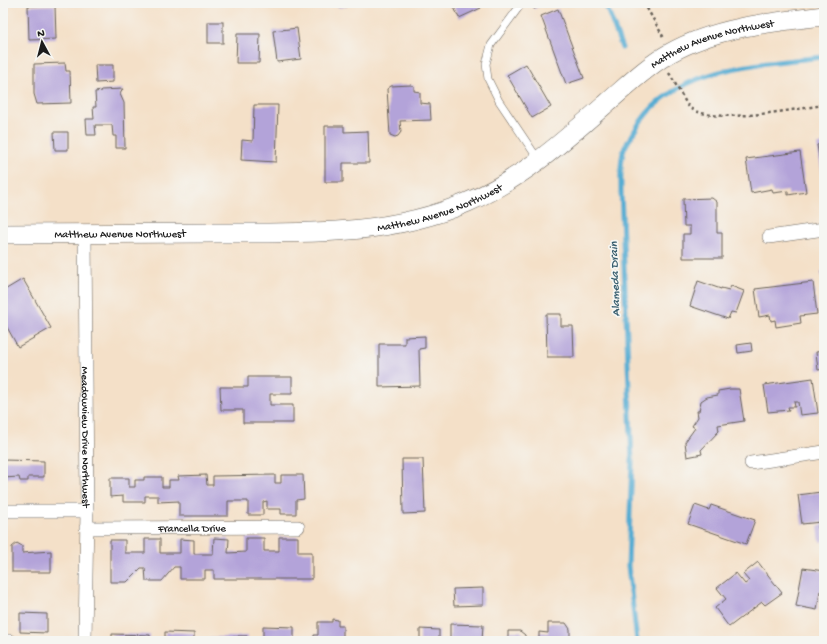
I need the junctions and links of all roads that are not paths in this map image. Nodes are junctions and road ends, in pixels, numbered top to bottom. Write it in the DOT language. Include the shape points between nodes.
graph roads {
  1 [pos="522,3"];
  2 [pos="824,16"];
  3 [pos="540,161"];
  4 [pos="824,229"];
  5 [pos="85,233"];
  6 [pos="3,234"];
  7 [pos="769,237"];
  8 [pos="824,452"];
  9 [pos="752,463"];
  10 [pos="3,510"];
  11 [pos="87,511"];
  12 [pos="298,527"];
  13 [pos="86,528"];
  14 [pos="3,641"];
  15 [pos="10,641"];
  16 [pos="85,641"];
  1 -- 3 [label="lane" via="491,45 486,64 488,79 499,101"];
  2 -- 3 [label="street, Matthew Avenue Northwest" via="736,29 699,39 671,52 649,66"];
  3 -- 5 [label="street, Matthew Avenue Northwest" via="496,190 468,203 430,217 394,226 287,233"];
  4 -- 7 [label="street"];
  5 -- 6 [label="street, Matthew Avenue Northwest"];
  5 -- 11 [label="street, Meadowview Drive Northwest"];
  8 -- 9 [label="street"];
  10 -- 11 [label="street"];
  11 -- 13 [label="street, Meadowview Drive Northwest"];
  12 -- 13 [label="street, Francella Drive"];
  13 -- 16 [label="street, Meadowview Drive Northwest"];
  14 -- 15 [label="street"];
}
